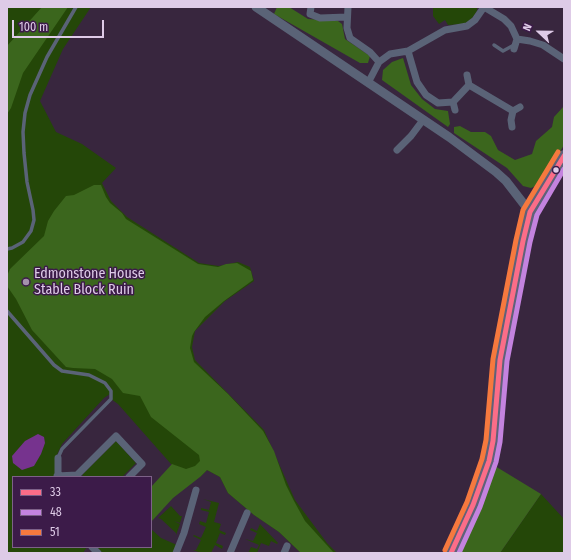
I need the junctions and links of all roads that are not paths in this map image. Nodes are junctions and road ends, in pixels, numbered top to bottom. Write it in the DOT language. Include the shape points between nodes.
graph roads {
  1 [pos="76,7"];
  2 [pos="256,7"];
  3 [pos="311,7"];
  4 [pos="348,7"];
  5 [pos="484,7"];
  6 [pos="347,17"];
  7 [pos="516,44"];
  8 [pos="494,45"];
  9 [pos="408,52"];
  10 [pos="564,60"];
  11 [pos="379,62"];
  12 [pos="467,75"];
  13 [pos="368,83"];
  14 [pos="469,85"];
  15 [pos="453,102"];
  16 [pos="520,107"];
  17 [pos="455,110"];
  18 [pos="513,111"];
  19 [pos="423,120"];
  20 [pos="512,127"];
  21 [pos="397,150"];
  22 [pos="564,156"];
  23 [pos="527,208"];
  24 [pos="7,250"];
  25 [pos="7,311"];
  26 [pos="58,458"];
  27 [pos="58,476"];
  28 [pos="78,476"];
  29 [pos="129,476"];
  30 [pos="196,490"];
  31 [pos="247,513"];
  32 [pos="176,553"];
  33 [pos="230,553"];
  34 [pos="451,553"];
  1 -- 24 [label="lane" via="47,57 30,95 23,132 27,182 34,220 32,231 23,242"];
  2 -- 13 [label="street"];
  3 -- 6 [label="street" via="310,14 320,18"];
  4 -- 6 [label="street"];
  5 -- 7 [label="street" via="511,26"];
  5 -- 9 [label="street" via="467,26 445,30"];
  6 -- 11 [label="street" via="350,38"];
  7 -- 8 [label="lane" via="503,51"];
  7 -- 10 [label="street" via="530,41 543,45"];
  9 -- 11 [label="street" via="390,54"];
  9 -- 15 [label="street" via="417,82 426,95 438,103"];
  11 -- 13 [label="street"];
  12 -- 14 [label="street"];
  13 -- 19 [label="street"];
  14 -- 15 [label="street"];
  14 -- 18 [label="street"];
  15 -- 17 [label="street"];
  16 -- 18 [label="street"];
  18 -- 20 [label="street"];
  19 -- 21 [label="street"];
  19 -- 23 [label="street" via="496,172"];
  22 -- 23 [label="main road"];
  23 -- 34 [label="main road" via="500,360 494,441 473,505"];
  25 -- 26 [label="lane" via="54,365 62,371 89,375 105,383 111,391 111,399 62,449"];
  26 -- 27 [label="street"];
  27 -- 28 [label="street"];
  28 -- 29 [label="street" via="116,436 142,464"];
  30 -- 32 [label="street"];
  31 -- 33 [label="street"];
}
